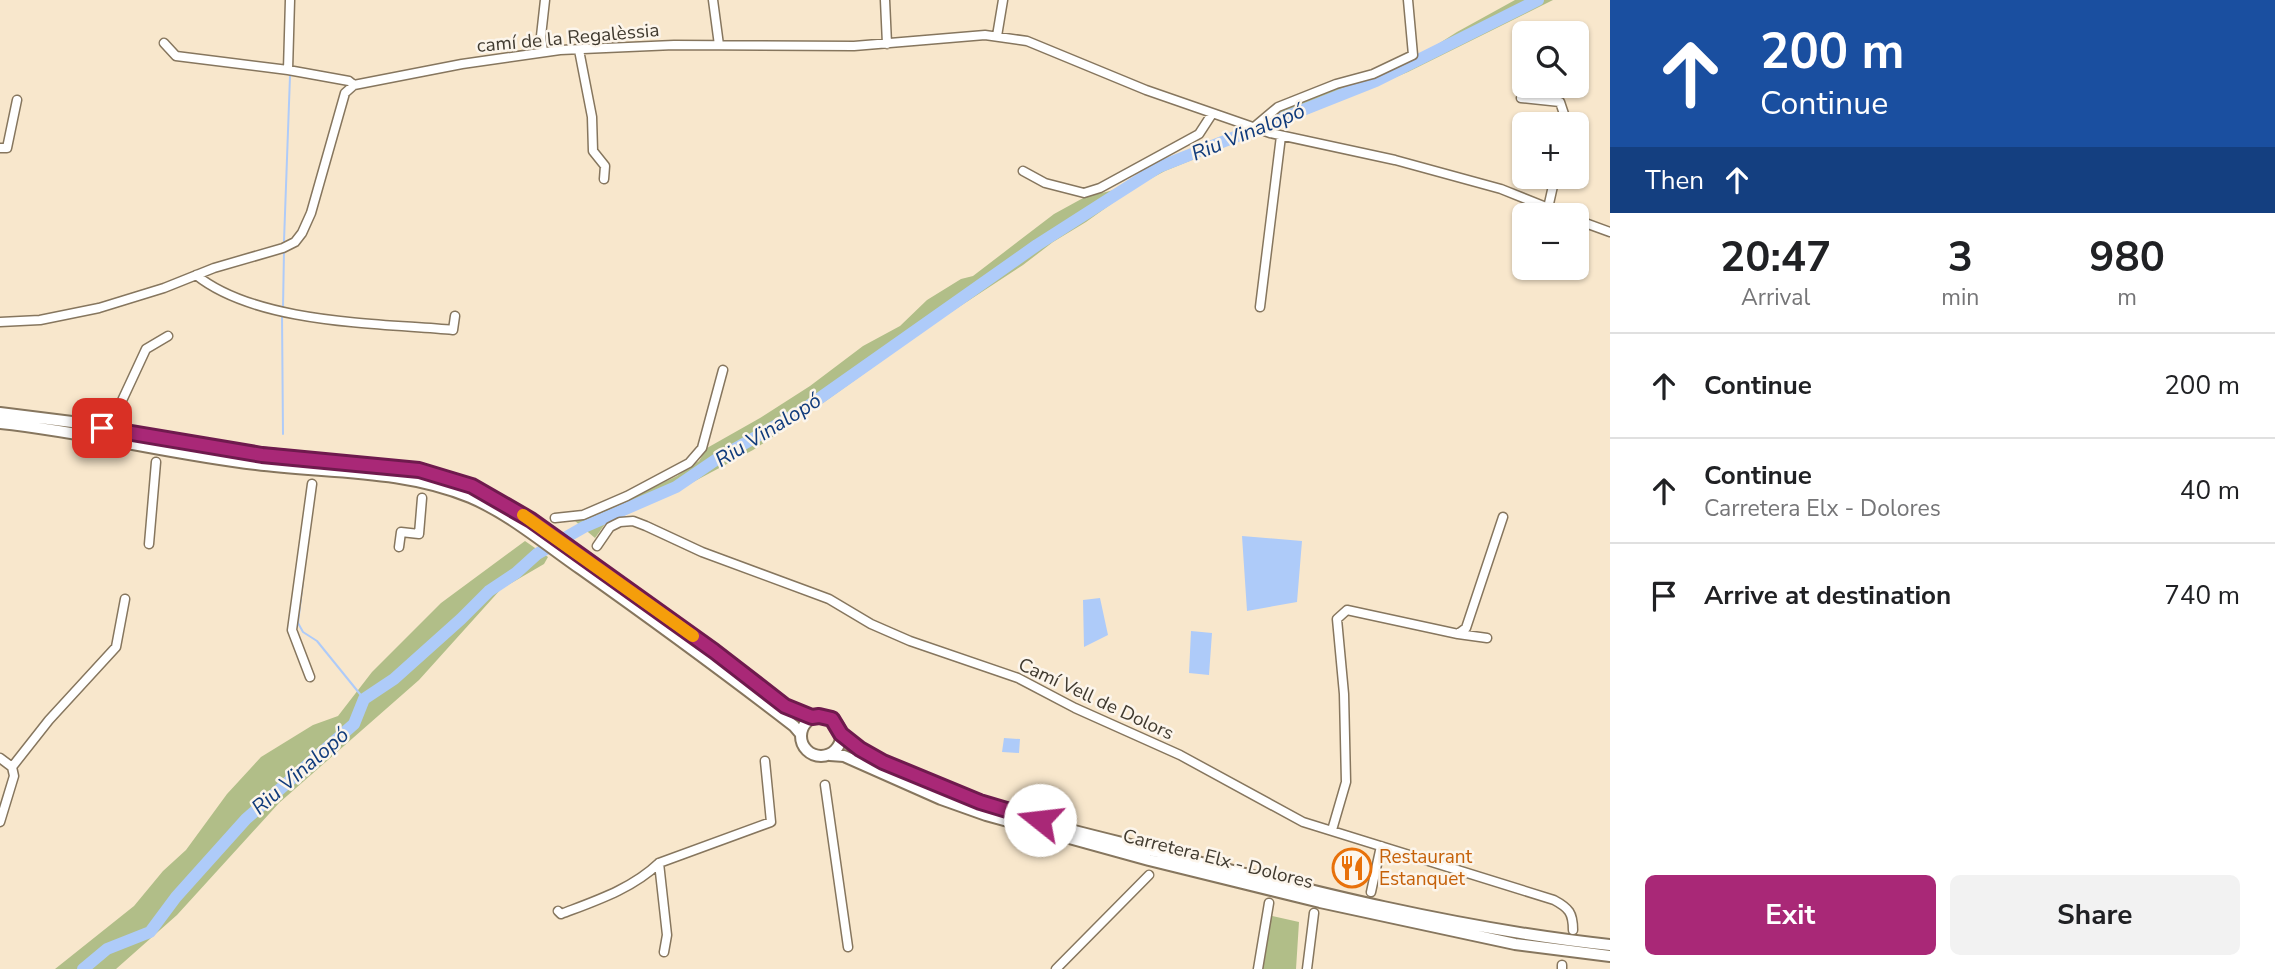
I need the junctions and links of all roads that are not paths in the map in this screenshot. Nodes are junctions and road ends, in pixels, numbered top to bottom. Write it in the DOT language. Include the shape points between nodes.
graph roads {
  1 [pos="290,0"];
  2 [pos="545,0"];
  3 [pos="713,0"];
  4 [pos="885,0"];
  5 [pos="1003,0"];
  6 [pos="1408,0"];
  7 [pos="997,36"];
  8 [pos="164,43"];
  9 [pos="887,44"];
  10 [pos="719,45"];
  11 [pos="579,50"];
  12 [pos="543,52"];
  13 [pos="288,70"];
  14 [pos="354,85"];
  15 [pos="1521,98"];
  16 [pos="17,100"];
  17 [pos="1563,112"];
  18 [pos="1212,114"];
  19 [pos="1251,127"];
  20 [pos="1279,136"];
  21 [pos="0,148"];
  22 [pos="1023,171"];
  23 [pos="604,179"];
  24 [pos="1536,203"];
  25 [pos="1589,224"];
  26 [pos="1610,232"];
  27 [pos="196,275"];
  28 [pos="1260,307"];
  29 [pos="455,316"];
  30 [pos="0,322"];
  31 [pos="168,336"];
  32 [pos="723,370"];
  33 [pos="0,413"];
  34 [pos="113,420"];
  35 [pos="0,423"];
  36 [pos="156,463"];
  37 [pos="312,484"];
  38 [pos="422,498"];
  39 [pos="1503,517"];
  40 [pos="555,518"];
  41 [pos="528,525"];
  42 [pos="149,544"];
  43 [pos="597,546"];
  44 [pos="398,547"];
  45 [pos="579,561"];
  46 [pos="125,599"];
  47 [pos="1458,634"];
  48 [pos="1487,638"];
  49 [pos="310,677"];
  50 [pos="812,717"];
  51 [pos="800,733"];
  52 [pos="841,734"];
  53 [pos="830,755"];
  54 [pos="0,758"];
  55 [pos="765,761"];
  56 [pos="12,767"];
  57 [pos="825,785"];
  58 [pos="0,822"];
  59 [pos="1332,830"];
  60 [pos="1381,846"];
  61 [pos="659,863"];
  62 [pos="1149,875"];
  63 [pos="1371,892"];
  64 [pos="1269,903"];
  65 [pos="558,911"];
  66 [pos="1314,913"];
  67 [pos="1573,930"];
  68 [pos="1610,946"];
  69 [pos="848,947"];
  70 [pos="664,952"];
  71 [pos="1610,956"];
  72 [pos="1056,969"];
  73 [pos="1258,969"];
  74 [pos="1307,969"];
  1 -- 13 [label="street"];
  2 -- 12 [label="street"];
  3 -- 10 [label="street"];
  4 -- 9 [label="street"];
  5 -- 7 [label="street"];
  6 -- 19 [label="street" via="1413,55 1278,107"];
  7 -- 9 [label="street, camí de la Regalèssia"];
  7 -- 18 [label="street, camí de la Regalèssia" via="1040,46"];
  8 -- 13 [label="street" via="177,56"];
  9 -- 10 [label="street, camí de la Regalèssia"];
  10 -- 11 [label="street, camí de la Regalèssia"];
  11 -- 12 [label="street, camí de la Regalèssia"];
  11 -- 23 [label="street" via="592,117 593,151 605,166"];
  12 -- 14 [label="street, camí de la Regalèssia"];
  13 -- 14 [label="street"];
  14 -- 27 [label="street" via="338,110 311,213 295,242"];
  15 -- 17 [label="street" via="1560,102"];
  16 -- 21 [label="street" via="7,148"];
  18 -- 19 [label="street, camí de la Regalèssia"];
  18 -- 22 [label="street" via="1199,134 1084,193 1045,183"];
  19 -- 20 [label="street, camí de la Regalèssia"];
  20 -- 24 [label="street, camí de la Regalèssia" via="1395,160"];
  20 -- 28 [label="street"];
  25 -- 26 [label="street"];
  27 -- 29 [label="street" via="245,302 284,312 453,330"];
  27 -- 30 [label="street" via="73,315"];
  31 -- 34 [label="street" via="146,349"];
  32 -- 40 [label="street" via="702,447 689,463 583,515"];
  33 -- 41 [label="main road" via="219,449 419,470 472,486"];
  35 -- 41 [label="main road" via="255,464 416,480 473,498"];
  36 -- 42 [label="street"];
  37 -- 49 [label="street" via="292,630"];
  38 -- 44 [label="street" via="419,534 401,532"];
  39 -- 47 [label="street" via="1466,628"];
  41 -- 45 [label="main road"];
  43 -- 59 [label="street, Camí Vell de Dolors" via="610,527 620,522 646,526 702,552 829,598 910,641 1018,678 1210,771 1303,822"];
  45 -- 50 [label="main road" via="785,706"];
  45 -- 51 [label="main road"];
  46 -- 56 [label="street" via="116,647"];
  47 -- 48 [label="street"];
  47 -- 59 [label="street" via="1347,610 1338,619 1346,782"];
  50 -- 51 [label="main road"];
  50 -- 52 [label="main road" via="832,719"];
  51 -- 53 [label="main road" via="810,754"];
  52 -- 53 [label="main road"];
  52 -- 68 [label="main road, Carretera Elx - Dolores" via="883,762 944,789 1053,824 1377,904 1525,935"];
  53 -- 71 [label="main road, Carretera Elx - Dolores" via="844,756 986,815 1162,863 1515,944"];
  54 -- 56 [label="street"];
  55 -- 61 [label="street" via="771,822"];
  56 -- 58 [label="street" via="14,776"];
  57 -- 69 [label="street"];
  59 -- 60 [label="street, Camí Vell de Dolors"];
  60 -- 63 [label="street"];
  60 -- 67 [label="street, Camí Vell de Dolors" via="1554,900 1568,907"];
  61 -- 65 [label="street" via="614,894 561,914"];
  61 -- 70 [label="street" via="667,935"];
  62 -- 72 [label="street"];
  64 -- 73 [label="street"];
  66 -- 74 [label="street"];
}
